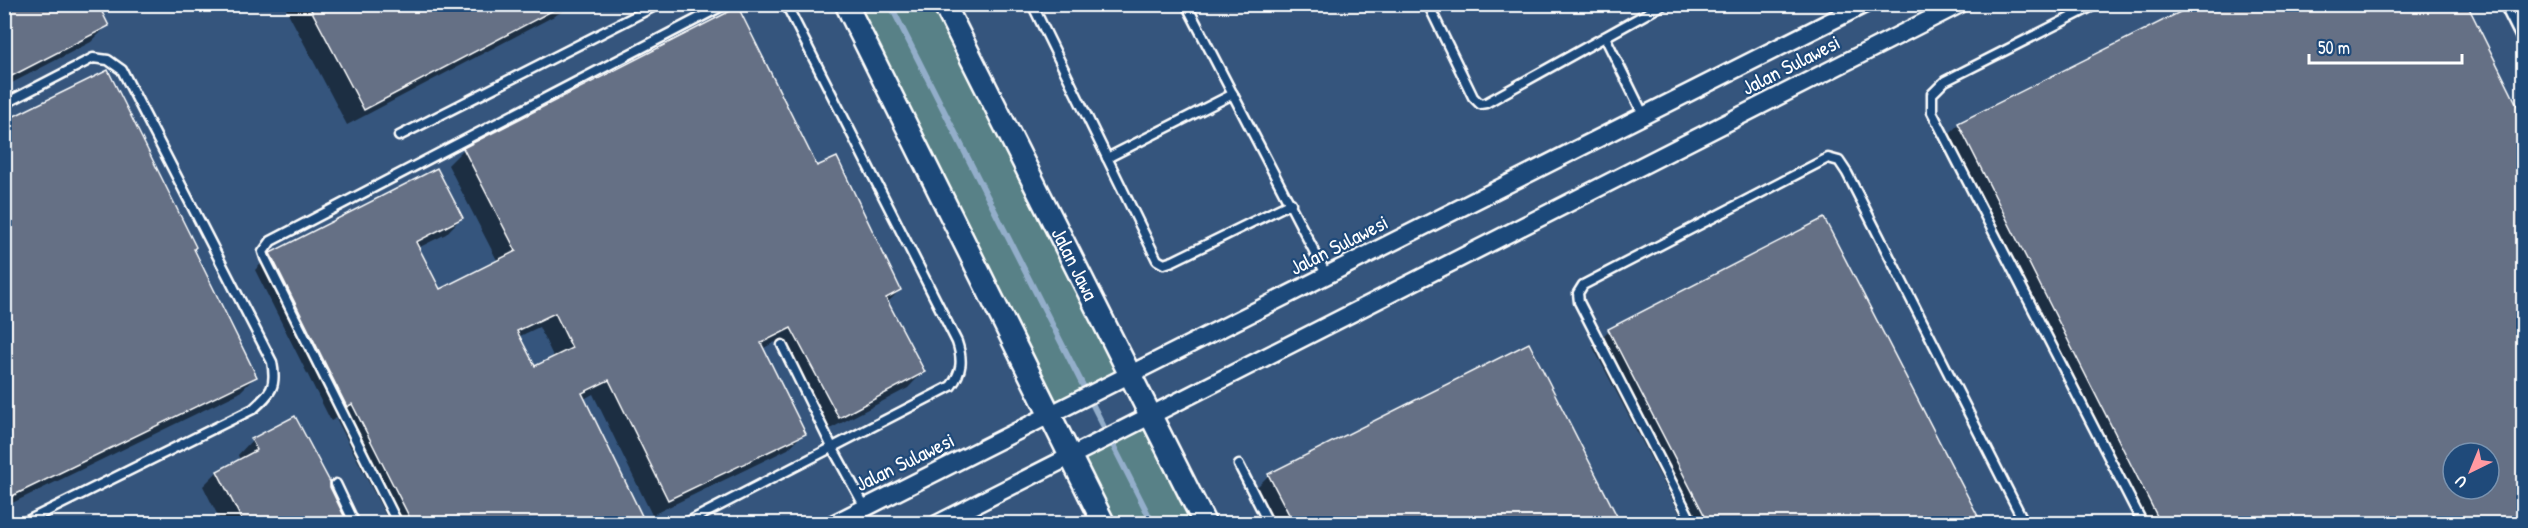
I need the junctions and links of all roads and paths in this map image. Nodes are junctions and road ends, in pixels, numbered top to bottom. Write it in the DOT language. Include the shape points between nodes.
graph roads {
  1 [pos="659,4"];
  2 [pos="726,4"];
  3 [pos="786,4"];
  4 [pos="846,4"];
  5 [pos="944,4"];
  6 [pos="1032,4"];
  7 [pos="1186,4"];
  8 [pos="1428,4"];
  9 [pos="1664,4"];
  10 [pos="1865,4"];
  11 [pos="1960,4"];
  12 [pos="2097,4"];
  13 [pos="2504,4"];
  14 [pos="1605,37"];
  15 [pos="2523,44"];
  16 [pos="1233,94"];
  17 [pos="4,104"];
  18 [pos="1644,116"];
  19 [pos="399,136"];
  20 [pos="1107,158"];
  21 [pos="1291,203"];
  22 [pos="1327,276"];
  23 [pos="782,345"];
  24 [pos="1123,379"];
  25 [pos="1058,411"];
  26 [pos="1142,420"];
  27 [pos="832,447"];
  28 [pos="1078,452"];
  29 [pos="1239,465"];
  30 [pos="336,484"];
  31 [pos="865,507"];
  32 [pos="21,524"];
  33 [pos="355,524"];
  34 [pos="398,524"];
  35 [pos="684,524"];
  36 [pos="833,524"];
  37 [pos="937,524"];
  38 [pos="1104,524"];
  39 [pos="1205,524"];
  40 [pos="1269,524"];
  41 [pos="1693,524"];
  42 [pos="2025,524"];
  43 [pos="2143,524"];
  1 -- 19 [label="lane"];
  2 -- 34 [label="lane" via="271,241 263,252"];
  3 -- 27 [label="lane" via="961,354 958,377 951,386"];
  4 -- 25 [label="street"];
  5 -- 24 [label="street, Jalan Jawa"];
  6 -- 20 [label="lane"];
  7 -- 16 [label="lane"];
  8 -- 14 [label="lane" via="1480,104"];
  9 -- 14 [label="lane"];
  10 -- 18 [label="street, Jalan Sulawesi"];
  11 -- 26 [label="street, Jalan Sulawesi"];
  12 -- 43 [label="lane" via="1945,81 1932,94 1932,112"];
  13 -- 15 [label="lane"];
  14 -- 18 [label="lane"];
  16 -- 20 [label="lane"];
  16 -- 21 [label="lane"];
  17 -- 32 [label="lane" via="93,58 108,60 122,70 272,362 275,379 268,395 253,409"];
  18 -- 22 [label="street, Jalan Sulawesi"];
  20 -- 21 [label="lane" via="1157,260 1164,264"];
  21 -- 22 [label="lane"];
  22 -- 24 [label="street, Jalan Sulawesi"];
  23 -- 27 [label="lane"];
  24 -- 25 [label="street, Jalan Sulawesi"];
  24 -- 26 [label="street, Jalan Jawa"];
  25 -- 28 [label="street"];
  25 -- 31 [label="street, Jalan Sulawesi"];
  26 -- 28 [label="street, Jalan Sulawesi"];
  26 -- 39 [label="street, Jalan Jawa"];
  27 -- 31 [label="lane"];
  27 -- 35 [label="lane"];
  28 -- 37 [label="street, Jalan Sulawesi"];
  28 -- 38 [label="street"];
  29 -- 40 [label="lane"];
  30 -- 33 [label="lane"];
  31 -- 36 [label="street, Jalan Sulawesi"];
  41 -- 42 [label="lane" via="1579,302 1578,293 1583,285 1828,158 1839,161 1847,173"];
}
